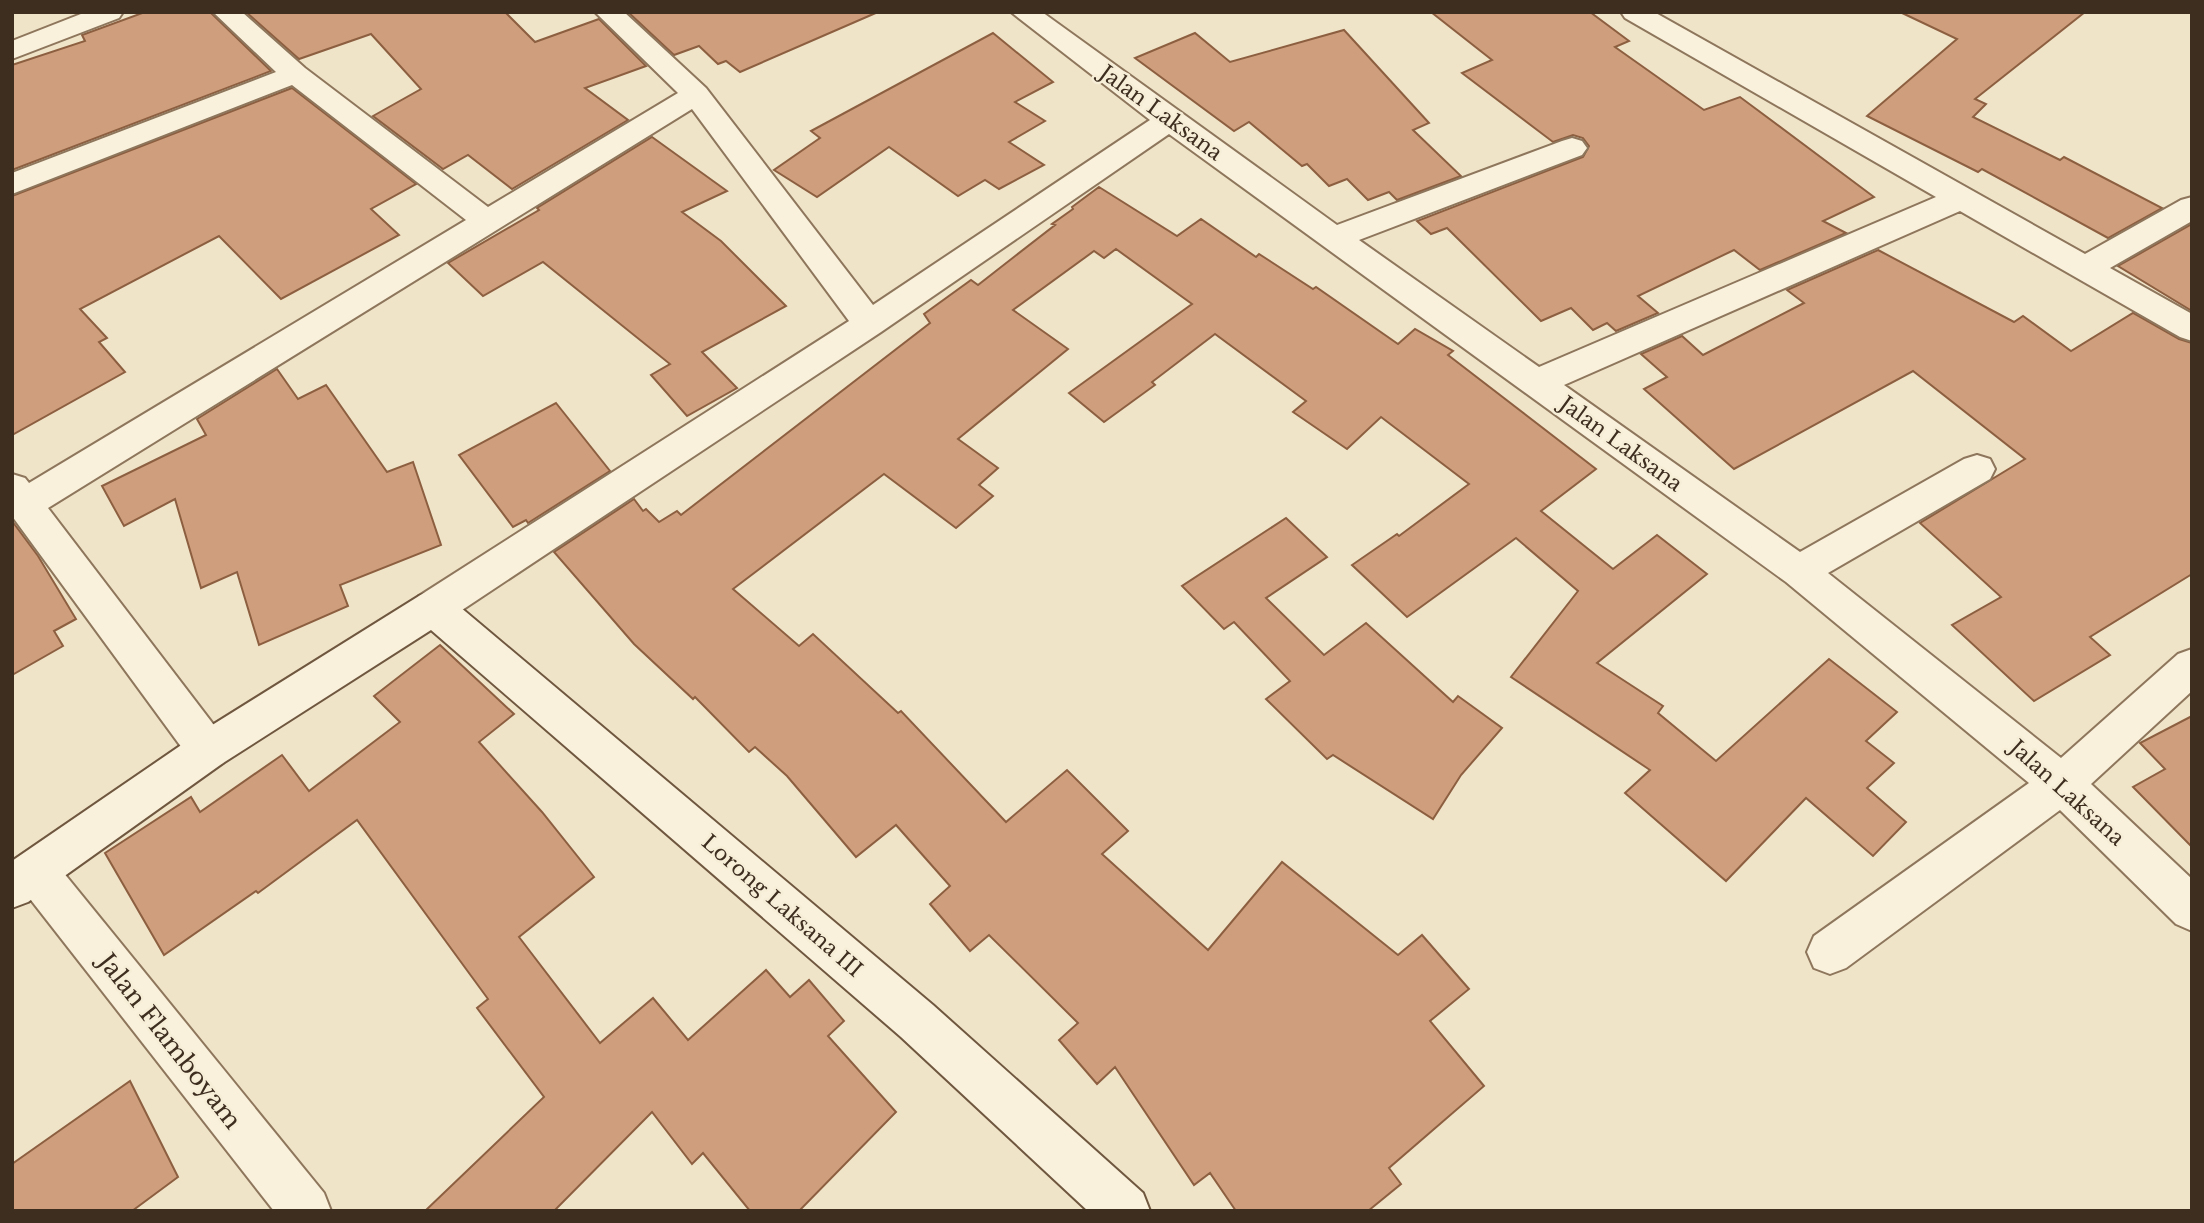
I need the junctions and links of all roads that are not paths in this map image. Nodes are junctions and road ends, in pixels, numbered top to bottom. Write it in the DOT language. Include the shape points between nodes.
graph roads {
  1 [pos="110,12"];
  2 [pos="226,12"];
  3 [pos="608,12"];
  4 [pos="1024,12"];
  5 [pos="1645,14"];
  6 [pos="12,51"];
  7 [pos="295,74"];
  8 [pos="696,93"];
  9 [pos="1169,120"];
  10 [pos="1572,148"];
  11 [pos="12,184"];
  12 [pos="1962,198"];
  13 [pos="2192,206"];
  14 [pos="488,222"];
  15 [pos="1334,238"];
  16 [pos="2085,268"];
  17 [pos="869,324"];
  18 [pos="2192,329"];
  19 [pos="1536,383"];
  20 [pos="1977,469"];
  21 [pos="19,496"];
  22 [pos="1799,571"];
  23 [pos="433,608"];
  24 [pos="2192,666"];
  25 [pos="208,750"];
  26 [pos="2062,784"];
  27 [pos="24,879"];
  28 [pos="2192,909"];
  29 [pos="1830,952"];
  30 [pos="306,1211"];
  31 [pos="1125,1211"];
  1 -- 6 [label="street"];
  2 -- 7 [label="street"];
  3 -- 8 [label="street"];
  4 -- 9 [label="street, Jalan Laksana"];
  5 -- 12 [label="street"];
  7 -- 11 [label="street"];
  7 -- 14 [label="street"];
  8 -- 14 [label="street"];
  8 -- 17 [label="street"];
  9 -- 15 [label="street, Jalan Laksana"];
  9 -- 17 [label="street"];
  10 -- 15 [label="street"];
  12 -- 16 [label="street"];
  12 -- 19 [label="street"];
  13 -- 16 [label="street"];
  14 -- 21 [label="street"];
  15 -- 19 [label="street, Jalan Laksana"];
  16 -- 18 [label="street"];
  17 -- 23 [label="street"];
  19 -- 22 [label="street, Jalan Laksana"];
  20 -- 22 [label="street"];
  21 -- 25 [label="street"];
  22 -- 26 [label="street, Jalan Laksana"];
  23 -- 25 [label="street"];
  23 -- 31 [label="street, Lorong Laksana III" via="917,1021"];
  24 -- 26 [label="street"];
  25 -- 27 [label="street"];
  26 -- 28 [label="street, Jalan Laksana"];
  26 -- 29 [label="street"];
  27 -- 30 [label="street, Jalan Flamboyam"];
}
